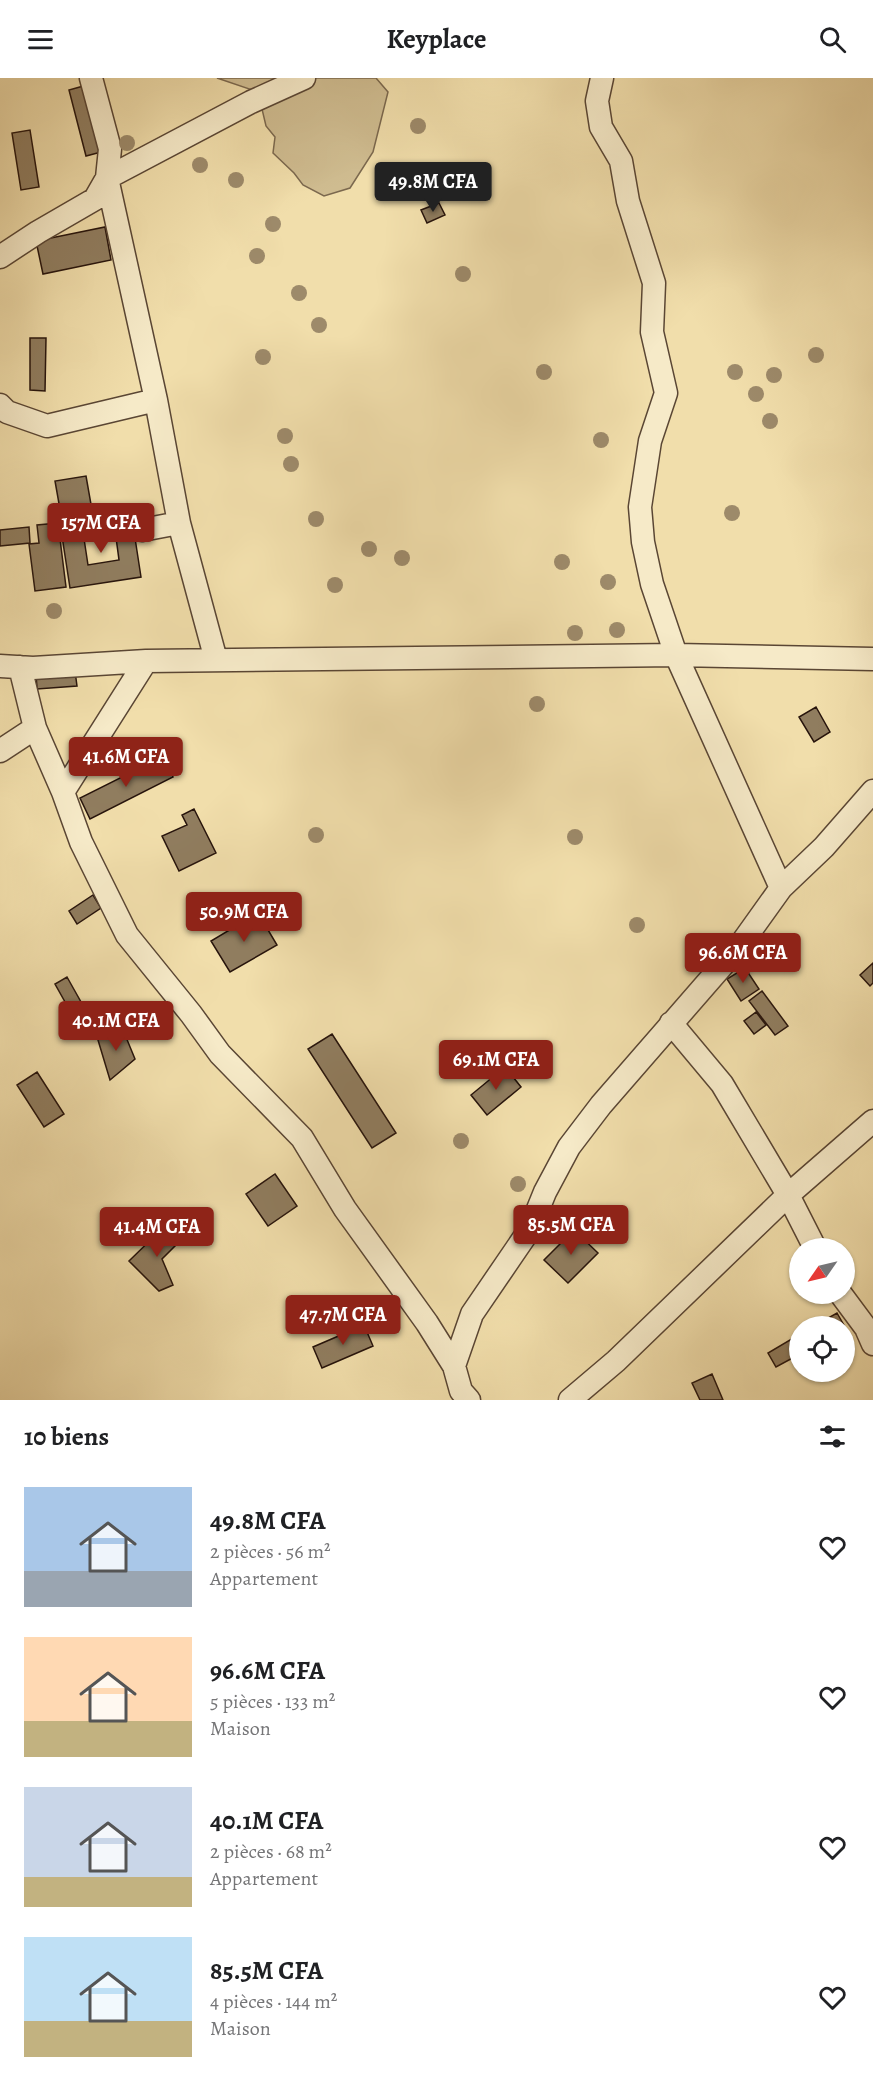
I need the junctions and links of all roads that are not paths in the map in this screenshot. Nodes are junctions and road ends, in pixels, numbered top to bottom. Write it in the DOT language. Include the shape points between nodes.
graph roads {
  1 [pos="91,78"];
  2 [pos="304,78"];
  3 [pos="602,78"];
  4 [pos="107,178"];
  5 [pos="0,257"];
  6 [pos="156,400"];
  7 [pos="0,405"];
  8 [pos="179,523"];
  9 [pos="142,530"];
  10 [pos="676,655"];
  11 [pos="873,659"];
  12 [pos="216,660"];
  13 [pos="146,661"];
  14 [pos="10,667"];
  15 [pos="34,728"];
  16 [pos="0,752"];
  17 [pos="873,790"];
  18 [pos="63,792"];
  19 [pos="781,888"];
  20 [pos="670,1023"];
  21 [pos="873,1121"];
  22 [pos="788,1195"];
  23 [pos="810,1238"];
  24 [pos="848,1304"];
  25 [pos="873,1344"];
  26 [pos="454,1366"];
  27 [pos="469,1400"];
  28 [pos="570,1400"];
  1 -- 4 [label="street" via="110,149"];
  2 -- 4 [label="street"];
  3 -- 10 [label="street" via="597,101 601,127 621,161 628,201 654,283 652,332 666,393 650,441 640,507 652,584"];
  4 -- 5 [label="street" via="94,199"];
  4 -- 6 [label="street"];
  6 -- 7 [label="street" via="47,426 7,412"];
  6 -- 8 [label="street"];
  8 -- 9 [label="street"];
  8 -- 12 [label="street"];
  10 -- 11 [label="street"];
  10 -- 12 [label="street"];
  10 -- 19 [label="street"];
  12 -- 13 [label="street"];
  13 -- 14 [label="street"];
  13 -- 18 [label="street"];
  14 -- 15 [label="street"];
  15 -- 16 [label="street"];
  15 -- 18 [label="street"];
  17 -- 19 [label="street" via="824,847"];
  18 -- 26 [label="street" via="81,842 127,935 220,1054 302,1138 345,1209"];
  19 -- 20 [label="street" via="741,944"];
  20 -- 22 [label="street" via="722,1084"];
  20 -- 26 [label="street" via="569,1147 530,1229 472,1314"];
  21 -- 22 [label="street"];
  22 -- 23 [label="street"];
  22 -- 28 [label="street" via="616,1361"];
  24 -- 25 [label="street"];
  26 -- 27 [label="street" via="461,1391"];
}
